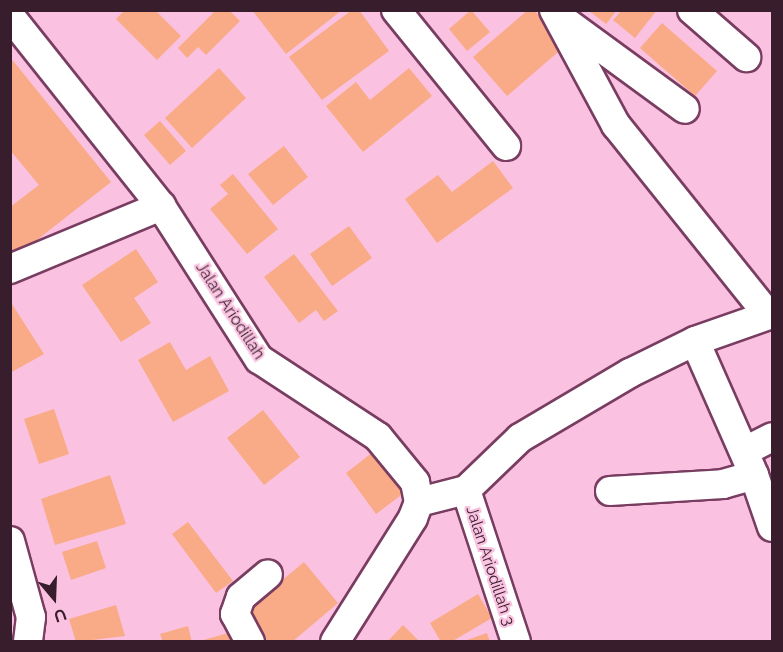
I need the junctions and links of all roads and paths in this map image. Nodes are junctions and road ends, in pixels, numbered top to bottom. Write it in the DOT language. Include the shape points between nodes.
graph roads {
  1 [pos="396,10"];
  2 [pos="692,10"];
  3 [pos="557,14"];
  4 [pos="10,16"];
  5 [pos="746,57"];
  6 [pos="685,109"];
  7 [pos="506,146"];
  8 [pos="161,206"];
  9 [pos="10,269"];
  10 [pos="770,314"];
  11 [pos="695,341"];
  12 [pos="772,437"];
  13 [pos="749,463"];
  14 [pos="466,490"];
  15 [pos="610,490"];
  16 [pos="419,502"];
  17 [pos="772,527"];
  18 [pos="10,541"];
  19 [pos="268,574"];
  20 [pos="28,642"];
  21 [pos="250,642"];
  22 [pos="335,642"];
  23 [pos="516,642"];
  1 -- 7 [label="street"];
  2 -- 5 [label="street"];
  3 -- 6 [label="street"];
  3 -- 10 [label="street" via="616,125"];
  4 -- 8 [label="street, Jalan Ariodillah"];
  8 -- 9 [label="street"];
  8 -- 16 [label="street, Jalan Ariodillah" via="259,359 392,448 415,482"];
  10 -- 11 [label="street"];
  11 -- 13 [label="street"];
  11 -- 14 [label="street" via="561,411 491,462"];
  12 -- 13 [label="street"];
  13 -- 15 [label="street" via="723,484"];
  13 -- 17 [label="street"];
  14 -- 16 [label="street"];
  14 -- 23 [label="street, Jalan Ariodillah 3"];
  16 -- 22 [label="street"];
  18 -- 20 [label="street" via="31,617"];
  19 -- 21 [label="street" via="241,597 235,614"];
}
